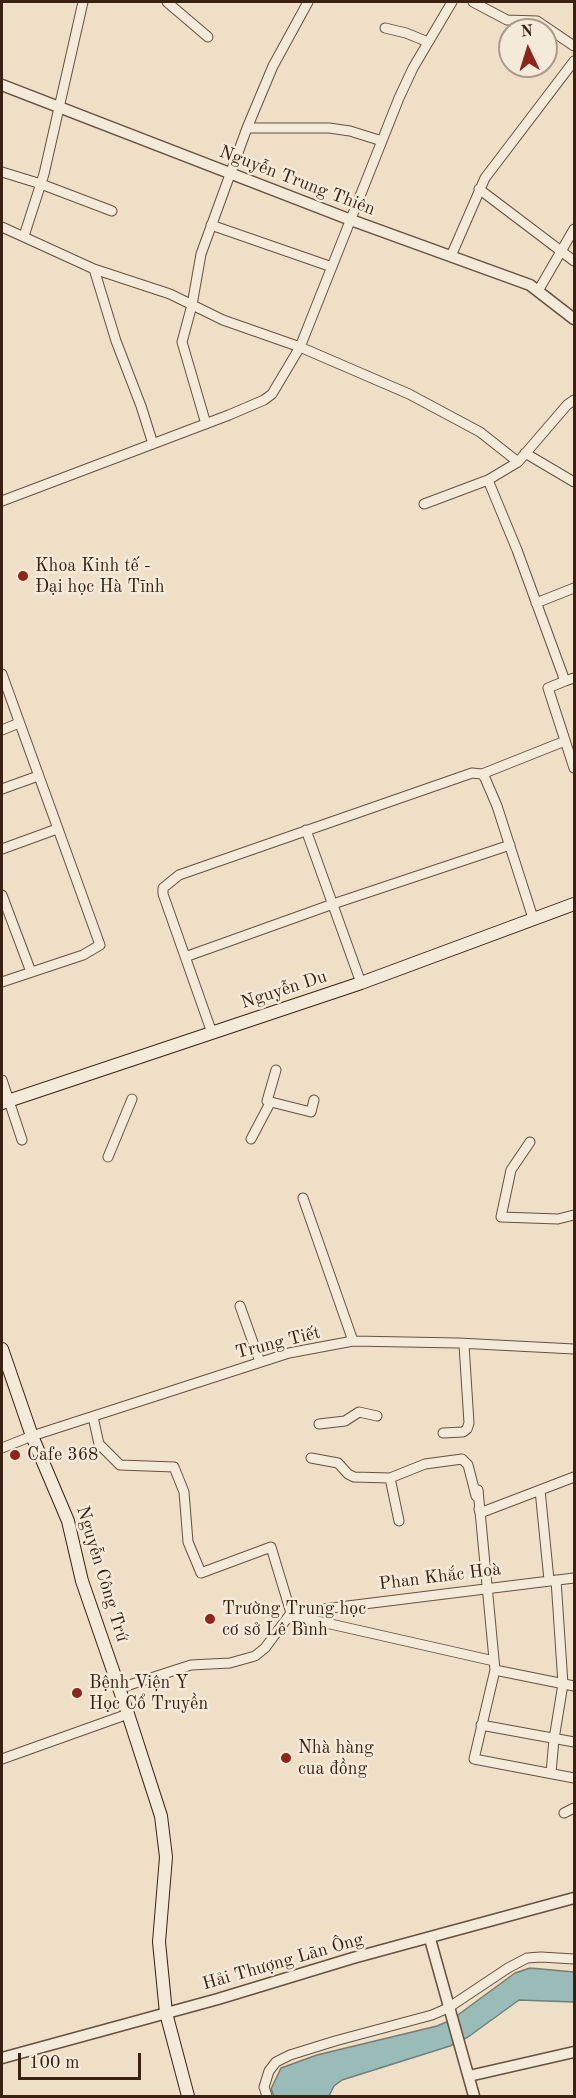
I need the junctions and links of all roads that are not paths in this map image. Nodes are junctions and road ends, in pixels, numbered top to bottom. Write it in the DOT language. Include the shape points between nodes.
graph roads {
  1 [pos="83,2"];
  2 [pos="167,2"];
  3 [pos="308,2"];
  4 [pos="452,2"];
  5 [pos="473,2"];
  6 [pos="385,28"];
  7 [pos="208,38"];
  8 [pos="428,42"];
  9 [pos="574,46"];
  10 [pos="574,61"];
  11 [pos="2,85"];
  12 [pos="60,107"];
  13 [pos="247,128"];
  14 [pos="382,141"];
  15 [pos="2,172"];
  16 [pos="230,173"];
  17 [pos="41,184"];
  18 [pos="479,189"];
  19 [pos="111,211"];
  20 [pos="351,220"];
  21 [pos="211,225"];
  22 [pos="2,227"];
  23 [pos="574,229"];
  24 [pos="24,236"];
  25 [pos="561,251"];
  26 [pos="451,256"];
  27 [pos="574,261"];
  28 [pos="332,267"];
  29 [pos="93,269"];
  30 [pos="538,291"];
  31 [pos="192,305"];
  32 [pos="574,316"];
  33 [pos="300,347"];
  34 [pos="574,400"];
  35 [pos="206,424"];
  36 [pos="153,444"];
  37 [pos="525,453"];
  38 [pos="518,462"];
  39 [pos="488,480"];
  40 [pos="574,482"];
  41 [pos="2,501"];
  42 [pos="424,504"];
  43 [pos="574,588"];
  44 [pos="536,603"];
  45 [pos="2,674"];
  46 [pos="570,680"];
  47 [pos="19,723"];
  48 [pos="2,730"];
  49 [pos="565,741"];
  50 [pos="574,768"];
  51 [pos="482,774"];
  52 [pos="38,776"];
  53 [pos="2,789"];
  54 [pos="57,829"];
  55 [pos="306,830"];
  56 [pos="510,845"];
  57 [pos="2,849"];
  58 [pos="2,895"];
  59 [pos="333,904"];
  60 [pos="574,904"];
  61 [pos="534,918"];
  62 [pos="185,957"];
  63 [pos="31,972"];
  64 [pos="2,982"];
  65 [pos="361,983"];
  66 [pos="212,1033"];
  67 [pos="276,1070"];
  68 [pos="2,1080"];
  69 [pos="132,1099"];
  70 [pos="314,1100"];
  71 [pos="5,1102"];
  72 [pos="270,1104"];
  73 [pos="251,1139"];
  74 [pos="22,1140"];
  75 [pos="530,1142"];
  76 [pos="108,1157"];
  77 [pos="303,1198"];
  78 [pos="574,1215"];
  79 [pos="240,1306"];
  80 [pos="353,1341"];
  81 [pos="464,1344"];
  82 [pos="2,1349"];
  83 [pos="574,1349"];
  84 [pos="260,1362"];
  85 [pos="377,1416"];
  86 [pos="93,1417"];
  87 [pos="319,1424"];
  88 [pos="443,1433"];
  89 [pos="32,1436"];
  90 [pos="2,1448"];
  91 [pos="311,1458"];
  92 [pos="574,1477"];
  93 [pos="390,1478"];
  94 [pos="478,1490"];
  95 [pos="540,1490"];
  96 [pos="480,1513"];
  97 [pos="399,1521"];
  98 [pos="574,1578"];
  99 [pos="552,1580"];
  100 [pos="487,1587"];
  101 [pos="291,1613"];
  102 [pos="495,1666"];
  103 [pos="563,1684"];
  104 [pos="574,1686"];
  105 [pos="120,1688"];
  106 [pos="128,1714"];
  107 [pos="481,1725"];
  108 [pos="554,1739"];
  109 [pos="574,1742"];
  110 [pos="2,1759"];
  111 [pos="551,1773"];
  112 [pos="574,1778"];
  113 [pos="574,1808"];
  114 [pos="564,1813"];
  115 [pos="574,1898"];
  116 [pos="430,1939"];
  117 [pos="574,1959"];
  118 [pos="449,2011"];
  119 [pos="166,2013"];
  120 [pos="574,2052"];
  121 [pos="2,2058"];
  122 [pos="469,2076"];
  123 [pos="189,2097"];
  124 [pos="267,2097"];
  125 [pos="474,2097"];
  1 -- 12 [label="street"];
  2 -- 7 [label="street"];
  3 -- 13 [label="street" via="273,66"];
  4 -- 8 [label="street"];
  5 -- 9 [label="street" via="507,20 537,21"];
  6 -- 8 [label="street"];
  8 -- 14 [label="street"];
  10 -- 18 [label="street"];
  11 -- 12 [label="street, Nguyễn Trung Thiên"];
  12 -- 16 [label="street, Nguyễn Trung Thiên"];
  12 -- 17 [label="street"];
  13 -- 14 [label="street" via="329,128"];
  13 -- 16 [label="street"];
  14 -- 20 [label="street"];
  15 -- 17 [label="street"];
  16 -- 20 [label="street, Nguyễn Trung Thiên"];
  16 -- 21 [label="street"];
  17 -- 19 [label="street"];
  17 -- 24 [label="street"];
  18 -- 25 [label="street"];
  18 -- 26 [label="street"];
  20 -- 26 [label="street, Nguyễn Trung Thiên"];
  20 -- 28 [label="street"];
  21 -- 28 [label="street"];
  21 -- 31 [label="street" via="201,254"];
  22 -- 24 [label="street"];
  23 -- 25 [label="street"];
  24 -- 29 [label="street"];
  25 -- 27 [label="street"];
  25 -- 30 [label="street"];
  26 -- 30 [label="street, Nguyễn Trung Thiên"];
  28 -- 33 [label="street"];
  29 -- 31 [label="street"];
  29 -- 36 [label="street"];
  30 -- 32 [label="street, Nguyễn Trung Thiên"];
  31 -- 33 [label="street"];
  31 -- 35 [label="street" via="182,342"];
  33 -- 35 [label="street" via="272,394"];
  33 -- 38 [label="street" via="409,394 480,432"];
  34 -- 37 [label="street"];
  35 -- 36 [label="street"];
  36 -- 41 [label="street"];
  37 -- 38 [label="street"];
  37 -- 40 [label="street"];
  38 -- 39 [label="street"];
  39 -- 42 [label="street"];
  39 -- 44 [label="street"];
  43 -- 44 [label="street"];
  44 -- 46 [label="street"];
  45 -- 47 [label="street"];
  46 -- 49 [label="street" via="548,688"];
  47 -- 48 [label="street"];
  47 -- 52 [label="street"];
  49 -- 50 [label="street"];
  49 -- 51 [label="street"];
  51 -- 55 [label="street" via="472,773"];
  51 -- 56 [label="street"];
  52 -- 53 [label="street"];
  52 -- 54 [label="street"];
  54 -- 57 [label="street"];
  54 -- 63 [label="street" via="100,945 84,955"];
  55 -- 59 [label="street"];
  55 -- 62 [label="street" via="182,873 163,888"];
  56 -- 59 [label="street"];
  56 -- 61 [label="street"];
  58 -- 63 [label="street"];
  59 -- 62 [label="street"];
  59 -- 65 [label="street"];
  60 -- 61 [label="main road, Nguyễn Du"];
  61 -- 65 [label="main road, Nguyễn Du"];
  62 -- 66 [label="street"];
  63 -- 64 [label="street"];
  65 -- 66 [label="main road, Nguyễn Du"];
  66 -- 71 [label="main road, Nguyễn Du"];
  67 -- 72 [label="street" via="267,1101"];
  68 -- 71 [label="street"];
  69 -- 76 [label="street"];
  70 -- 72 [label="street" via="311,1112"];
  71 -- 74 [label="street"];
  72 -- 73 [label="street"];
  75 -- 78 [label="street" via="511,1170 501,1217 558,1219"];
  77 -- 80 [label="street"];
  79 -- 84 [label="street"];
  80 -- 81 [label="street, Trung Tiết"];
  80 -- 84 [label="street, Trung Tiết"];
  81 -- 83 [label="street, Trung Tiết"];
  81 -- 88 [label="street" via="469,1422 464,1432"];
  82 -- 89 [label="main road, Nguyễn Công Trứ"];
  84 -- 86 [label="street, Trung Tiết"];
  85 -- 87 [label="street" via="359,1412 345,1421"];
  86 -- 89 [label="street, Trung Tiết"];
  86 -- 101 [label="street" via="99,1444 120,1465 174,1467 184,1492 188,1542 201,1573 271,1547"];
  89 -- 90 [label="street, Trung Tiết"];
  89 -- 105 [label="main road, Nguyễn Công Trứ" via="68,1521 82,1581"];
  91 -- 93 [label="street" via="338,1463 354,1477"];
  92 -- 95 [label="street"];
  93 -- 96 [label="street" via="425,1464 462,1459 468,1466"];
  93 -- 97 [label="street"];
  94 -- 96 [label="street"];
  95 -- 96 [label="street"];
  95 -- 99 [label="street"];
  96 -- 100 [label="street"];
  98 -- 99 [label="street, Phan Khắc Hoà"];
  99 -- 100 [label="street, Phan Khắc Hoà"];
  99 -- 103 [label="street"];
  100 -- 101 [label="street, Phan Khắc Hoà"];
  100 -- 102 [label="street"];
  101 -- 102 [label="street"];
  101 -- 105 [label="street" via="255,1656 230,1663 191,1665"];
  102 -- 103 [label="street"];
  102 -- 107 [label="street"];
  103 -- 104 [label="street"];
  103 -- 108 [label="street"];
  105 -- 106 [label="main road, Nguyễn Công Trứ"];
  106 -- 110 [label="street"];
  106 -- 119 [label="main road, Nguyễn Công Trứ" via="164,1831 166,1857 159,1942"];
  107 -- 108 [label="street"];
  107 -- 111 [label="street" via="474,1759"];
  108 -- 109 [label="street"];
  108 -- 111 [label="street"];
  111 -- 112 [label="street"];
  113 -- 114 [label="street"];
  115 -- 116 [label="street, Hải Thượng Lãn Ông"];
  116 -- 118 [label="street"];
  116 -- 119 [label="street, Hải Thượng Lãn Ông"];
  117 -- 118 [label="street" via="527,1958"];
  118 -- 122 [label="street"];
  118 -- 124 [label="street" via="315,2047 276,2062 265,2080"];
  119 -- 121 [label="street, Hải Thượng Lãn Ông"];
  119 -- 123 [label="main road, Nguyễn Công Trứ"];
  120 -- 122 [label="street"];
  122 -- 125 [label="street"];
}
